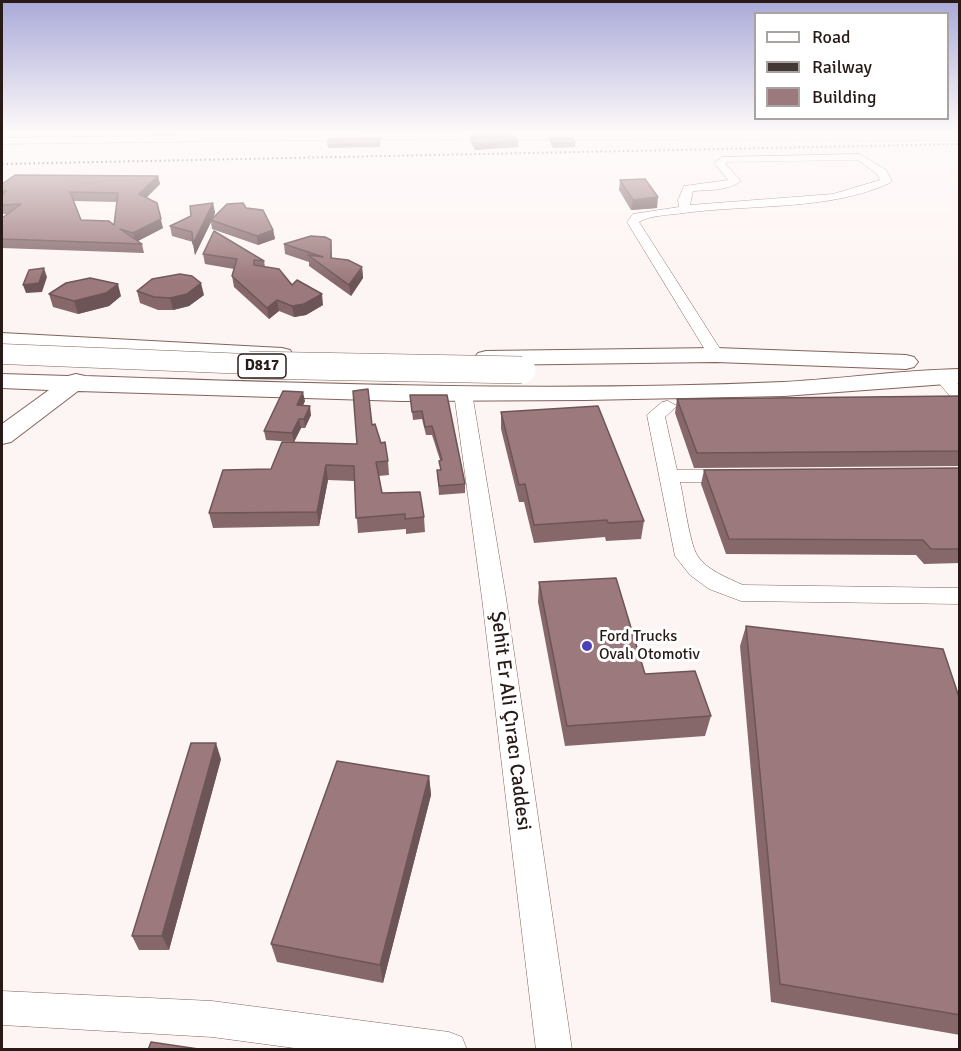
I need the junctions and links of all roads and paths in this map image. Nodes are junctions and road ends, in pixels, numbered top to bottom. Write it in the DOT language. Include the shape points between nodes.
graph roads {
  1 [pos="732,182"];
  2 [pos="884,182"];
  3 [pos="685,210"];
  4 [pos="2,340"];
  5 [pos="40,343"];
  6 [pos="105,347"];
  7 [pos="2,354"];
  8 [pos="716,355"];
  9 [pos="906,362"];
  10 [pos="2,364"];
  11 [pos="948,373"];
  12 [pos="522,375"];
  13 [pos="2,381"];
  14 [pos="69,385"];
  15 [pos="463,393"];
  16 [pos="665,399"];
  17 [pos="960,399"];
  18 [pos="936,401"];
  19 [pos="820,403"];
  20 [pos="2,436"];
  21 [pos="751,475"];
  22 [pos="670,476"];
  23 [pos="960,596"];
  24 [pos="2,1008"];
  25 [pos="449,1050"];
  26 [pos="554,1050"];
  1 -- 3 [label="street" via="688,188"];
  2 -- 3 [label="street" via="844,195"];
  3 -- 8 [label="street" via="637,217 633,222"];
  4 -- 5 [label="highway"];
  5 -- 6 [label="highway"];
  5 -- 10 [label="highway"];
  6 -- 8 [label="highway" via="375,357"];
  6 -- 14 [label="highway" via="86,374"];
  7 -- 12 [label="highway, D817, bridge"];
  8 -- 9 [label="highway"];
  9 -- 11 [label="highway, D817"];
  9 -- 12 [label="highway, D817"];
  10 -- 12 [label="highway, D817" via="257,375"];
  11 -- 12 [label="highway, D817"];
  11 -- 16 [label="highway"];
  11 -- 17 [label="street"];
  13 -- 14 [label="highway"];
  14 -- 15 [label="highway"];
  14 -- 20 [label="highway"];
  15 -- 16 [label="highway"];
  15 -- 26 [label="street, Şehit Er Ali Çıracı Caddesi"];
  16 -- 19 [label="street"];
  16 -- 22 [label="street" via="656,415"];
  17 -- 18 [label="street"];
  21 -- 22 [label="street"];
  22 -- 23 [label="street" via="686,556 707,577 729,589 741,593"];
  24 -- 25 [label="street" via="212,1019"];
}
